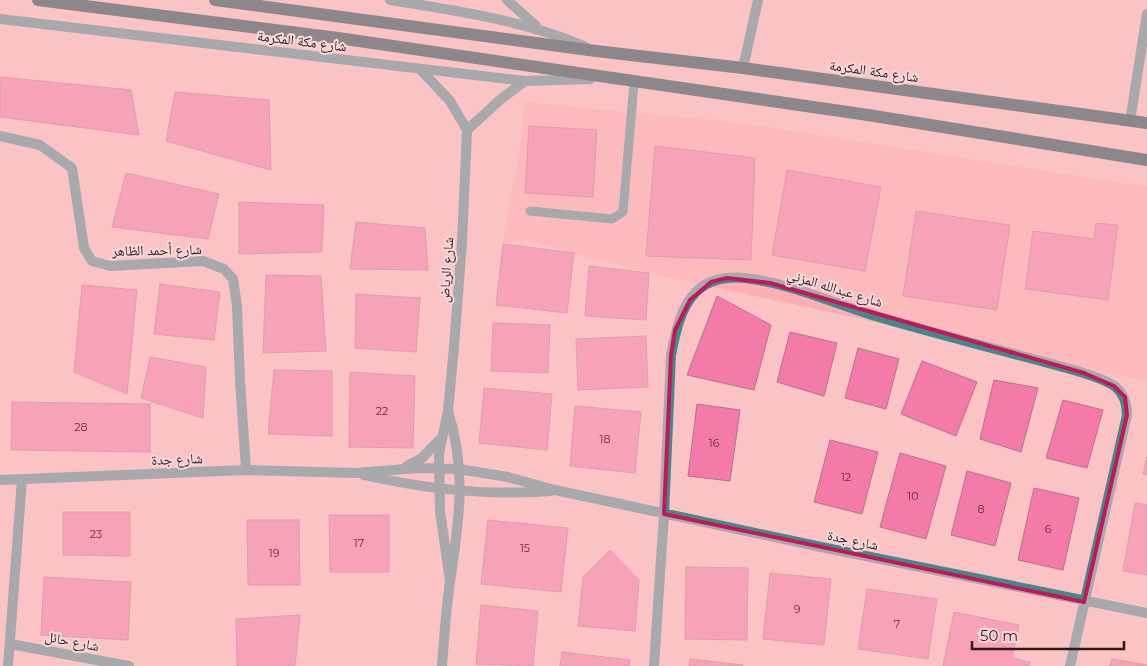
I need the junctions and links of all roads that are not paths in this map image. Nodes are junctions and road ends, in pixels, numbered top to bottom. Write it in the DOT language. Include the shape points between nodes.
graph roads {
  1 [pos="38,0"];
  2 [pos="215,0"];
  3 [pos="390,0"];
  4 [pos="507,0"];
  5 [pos="758,0"];
  6 [pos="1147,14"];
  7 [pos="0,20"];
  8 [pos="538,29"];
  9 [pos="596,51"];
  10 [pos="743,68"];
  11 [pos="420,69"];
  12 [pos="601,78"];
  13 [pos="526,81"];
  14 [pos="634,83"];
  15 [pos="1130,121"];
  16 [pos="1147,123"];
  17 [pos="467,130"];
  18 [pos="0,136"];
  19 [pos="1147,160"];
  20 [pos="530,211"];
  21 [pos="448,411"];
  22 [pos="440,439"];
  23 [pos="439,467"];
  24 [pos="397,469"];
  25 [pos="460,469"];
  26 [pos="246,470"];
  27 [pos="356,473"];
  28 [pos="22,479"];
  29 [pos="0,480"];
  30 [pos="439,488"];
  31 [pos="460,490"];
  32 [pos="555,490"];
  33 [pos="664,514"];
  34 [pos="450,581"];
  35 [pos="1084,602"];
  36 [pos="1147,613"];
  37 [pos="10,644"];
  38 [pos="8,666"];
  39 [pos="129,666"];
  40 [pos="442,666"];
  41 [pos="654,666"];
  42 [pos="1070,666"];
  1 -- 12 [label="main road, شارع مكة المكرمة" via="338,38"];
  2 -- 9 [label="main road, شارع مكة المكرمة"];
  3 -- 8 [label="street, شارع مكة المكرمة" via="477,14"];
  4 -- 8 [label="street"];
  5 -- 10 [label="street"];
  6 -- 15 [label="street"];
  7 -- 11 [label="street, شارع مكة المكرمة"];
  8 -- 9 [label="street, شارع مكة المكرمة"];
  9 -- 10 [label="main road, شارع مكة المكرمة"];
  10 -- 15 [label="main road, شارع مكة المكرمة"];
  11 -- 13 [label="street, شارع مكة المكرمة"];
  11 -- 17 [label="street" via="450,101"];
  12 -- 13 [label="street, شارع مكة المكرمة"];
  12 -- 14 [label="main road, شارع مكة المكرمة"];
  13 -- 17 [label="street"];
  14 -- 19 [label="main road, شارع مكة المكرمة"];
  14 -- 20 [label="lane" via="623,212 612,219"];
  15 -- 16 [label="main road, شارع مكة المكرمة"];
  17 -- 21 [label="street, شارع الرياض" via="462,242"];
  18 -- 26 [label="street, شارع أحمد الظاهر" via="40,145 72,168 84,248 92,261 110,266 203,262 224,268 233,279 238,306"];
  21 -- 22 [label="street, شارع الرياض"];
  21 -- 25 [label="street, شارع الرياض"];
  22 -- 23 [label="street, شارع الرياض"];
  22 -- 24 [label="street" via="422,458"];
  23 -- 24 [label="street, شارع جدة"];
  23 -- 25 [label="street, شارع جدة"];
  23 -- 30 [label="street, شارع الرياض"];
  24 -- 27 [label="street, شارع جدة"];
  25 -- 31 [label="street, شارع الرياض"];
  25 -- 32 [label="street, شارع جدة" via="508,477"];
  26 -- 27 [label="street, شارع جدة"];
  26 -- 28 [label="street, شارع جدة"];
  27 -- 30 [label="street, شارع جدة"];
  28 -- 29 [label="street, شارع جدة"];
  28 -- 37 [label="street"];
  30 -- 31 [label="street, شارع جدة"];
  30 -- 34 [label="street, شارع الرياض" via="442,535"];
  31 -- 32 [label="street, شارع جدة" via="508,493"];
  31 -- 34 [label="street, شارع الرياض" via="458,536"];
  32 -- 33 [label="street, شارع جدة"];
  33 -- 35 [label="street, شارع جدة"];
  33 -- 35 [label="street, شارع عبدالله المزني" via="670,355 681,316 700,289 711,282 736,278 770,283 1084,373 1108,381 1121,391 1127,415"];
  33 -- 41 [label="street, شارع عبدالله المزني"];
  34 -- 40 [label="street, شارع الرياض"];
  35 -- 36 [label="street, شارع جدة"];
  35 -- 42 [label="street"];
  37 -- 38 [label="street"];
  37 -- 39 [label="street, شارع حائل"];
}
